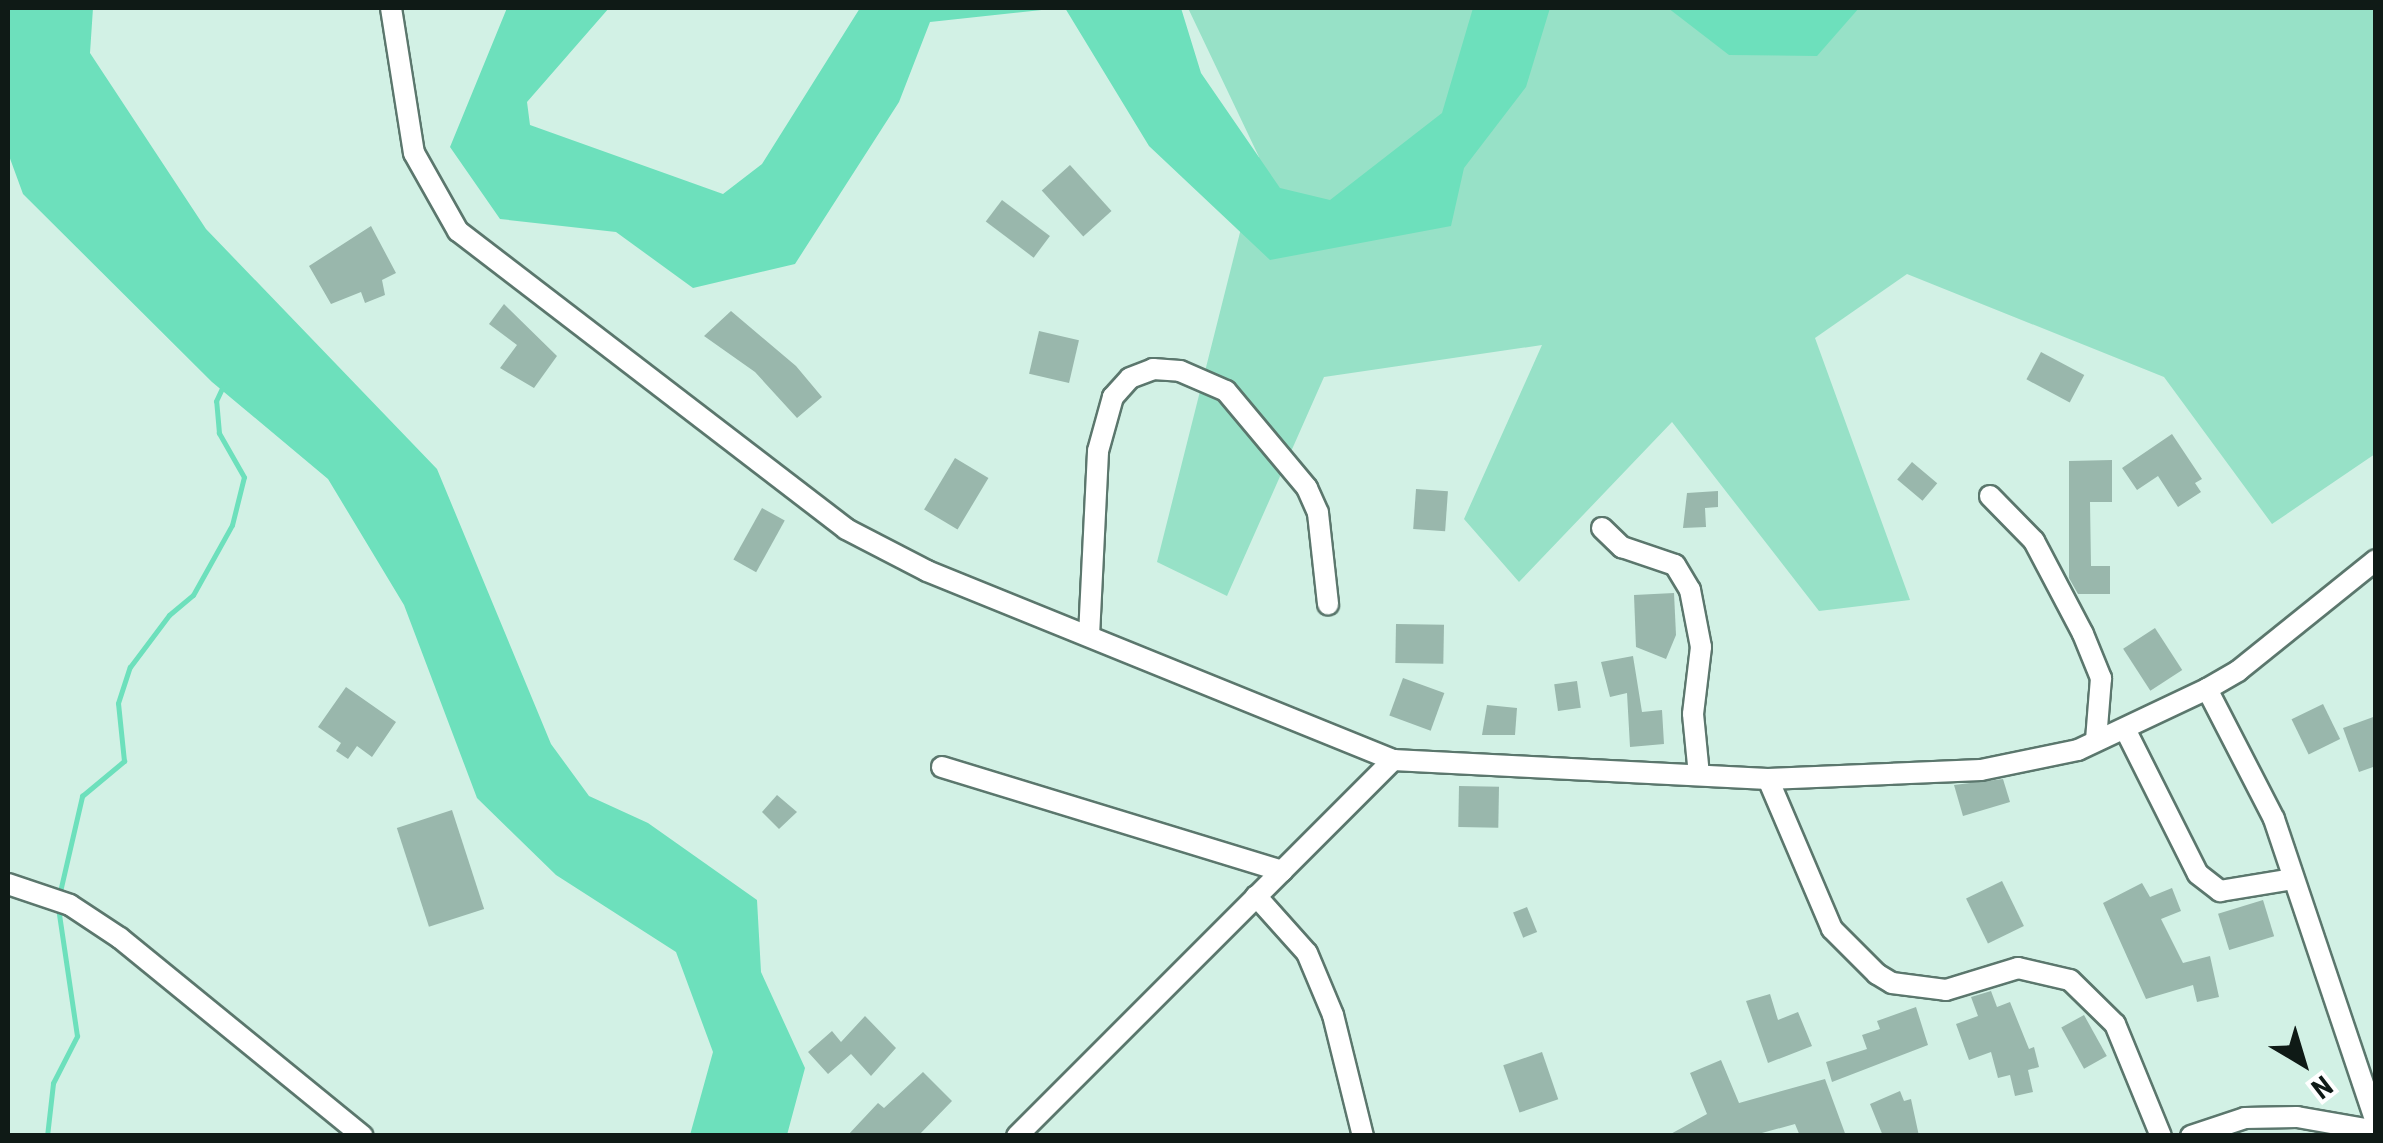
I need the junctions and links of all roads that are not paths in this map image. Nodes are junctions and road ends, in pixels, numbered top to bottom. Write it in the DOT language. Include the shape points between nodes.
graph roads {
  1 [pos="391,8"];
  2 [pos="1990,496"];
  3 [pos="1602,528"];
  4 [pos="2376,560"];
  5 [pos="1328,604"];
  6 [pos="1089,636"];
  7 [pos="2207,689"];
  8 [pos="2125,729"];
  9 [pos="2096,740"];
  10 [pos="1394,760"];
  11 [pos="942,767"];
  12 [pos="1700,775"];
  13 [pos="1768,779"];
  14 [pos="1282,871"];
  15 [pos="2292,879"];
  16 [pos="8,884"];
  17 [pos="1256,896"];
  18 [pos="2376,1122"];
  19 [pos="2376,1130"];
  20 [pos="363,1136"];
  21 [pos="1016,1136"];
  22 [pos="1363,1136"];
  23 [pos="2160,1136"];
  24 [pos="2191,1136"];
  1 -- 6 [label="street" via="414,153 458,231 846,529 926,571"];
  2 -- 9 [label="street" via="2034,541 2083,634 2101,678"];
  3 -- 12 [label="street" via="1622,547 1675,565 1690,590 1701,647 1693,714"];
  4 -- 7 [label="street" via="2238,672"];
  5 -- 6 [label="street" via="1318,514 1307,488 1226,392 1180,371 1153,369 1130,378 1113,397 1098,451"];
  6 -- 10 [label="street"];
  7 -- 8 [label="street"];
  7 -- 15 [label="street" via="2274,820"];
  8 -- 9 [label="street"];
  8 -- 15 [label="street" via="2198,874 2220,891"];
  9 -- 13 [label="street" via="1981,770"];
  10 -- 12 [label="street"];
  10 -- 14 [label="street"];
  11 -- 14 [label="street"];
  12 -- 13 [label="street"];
  13 -- 23 [label="street" via="1832,929 1877,974 1892,983 1946,990 2018,968 2070,980 2114,1024"];
  14 -- 17 [label="street"];
  15 -- 18 [label="street"];
  16 -- 20 [label="street" via="70,905"];
  17 -- 21 [label="street"];
  17 -- 22 [label="street" via="1307,953 1333,1015"];
  19 -- 24 [label="street" via="2262,1118"];
}
